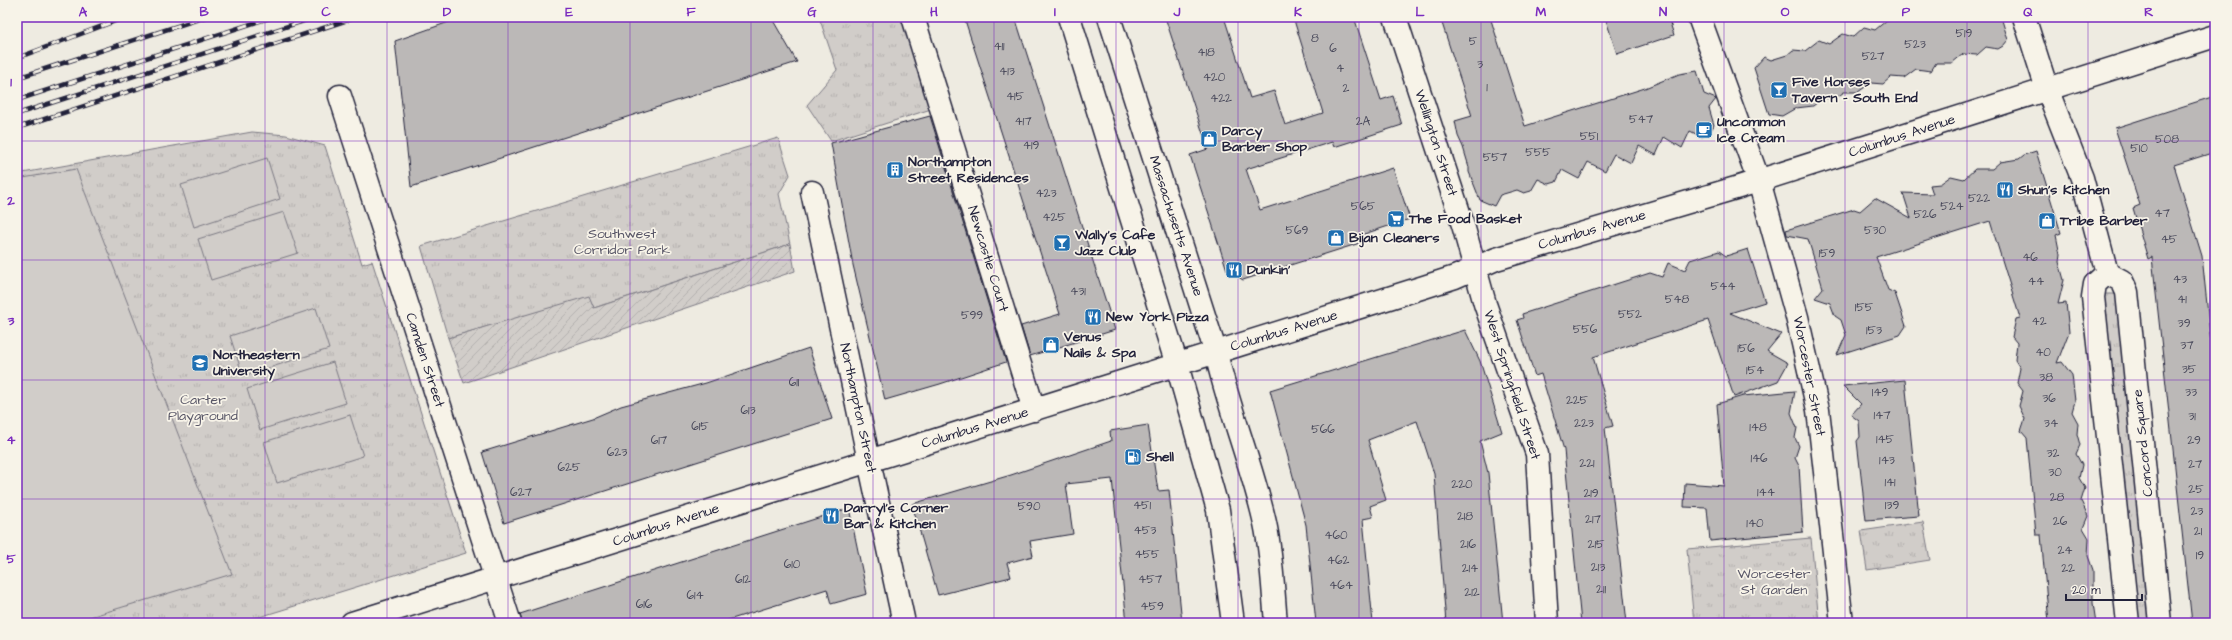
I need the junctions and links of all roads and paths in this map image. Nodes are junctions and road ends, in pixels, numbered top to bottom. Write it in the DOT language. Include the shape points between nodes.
graph roads {
  1 [pos="913,17"];
  2 [pos="1070,17"];
  3 [pos="1109,17"];
  4 [pos="1395,17"];
  5 [pos="1699,17"];
  6 [pos="2024,17"];
  7 [pos="2215,36"];
  8 [pos="2047,89"];
  9 [pos="340,96"];
  10 [pos="1759,181"];
  11 [pos="812,192"];
  12 [pos="1477,269"];
  13 [pos="2107,273"];
  14 [pos="1216,353"];
  15 [pos="1177,365"];
  16 [pos="1034,410"];
  17 [pos="869,461"];
  18 [pos="495,578"];
  19 [pos="352,623"];
  20 [pos="510,623"];
  21 [pos="904,623"];
  22 [pos="1233,623"];
  23 [pos="1276,623"];
  24 [pos="1547,623"];
  25 [pos="1842,623"];
  26 [pos="2128,623"];
  27 [pos="2160,623"];
  1 -- 16 [label="street, Newcastle Court"];
  2 -- 15 [label="street"];
  3 -- 14 [label="street, Massachusetts Avenue"];
  4 -- 12 [label="street, Wellington Street"];
  5 -- 10 [label="street, Worcester Street"];
  6 -- 8 [label="street"];
  7 -- 8 [label="street, Columbus Avenue"];
  8 -- 10 [label="street, Columbus Avenue"];
  8 -- 13 [label="street" via="2082,178"];
  9 -- 18 [label="street, Camden Street"];
  10 -- 12 [label="street, Columbus Avenue" via="1496,259"];
  10 -- 25 [label="street, Worcester Street" via="1798,317 1818,410"];
  11 -- 17 [label="street, Northampton Street"];
  12 -- 14 [label="street, Columbus Avenue"];
  12 -- 24 [label="street, West Springfield Street" via="1486,304 1537,454"];
  13 -- 26 [label="street" via="2095,284 2093,297"];
  13 -- 27 [label="street, Concord Square" via="2122,281 2128,292"];
  14 -- 15 [label="street, Columbus Avenue"];
  14 -- 23 [label="street, Massachusetts Avenue" via="1265,524"];
  15 -- 16 [label="street, Columbus Avenue"];
  15 -- 22 [label="street" via="1218,510"];
  16 -- 17 [label="street, Columbus Avenue"];
  17 -- 18 [label="street, Columbus Avenue"];
  17 -- 21 [label="street, Northampton Street"];
  18 -- 19 [label="street, Columbus Avenue"];
  18 -- 20 [label="street, Camden Street"];
}
